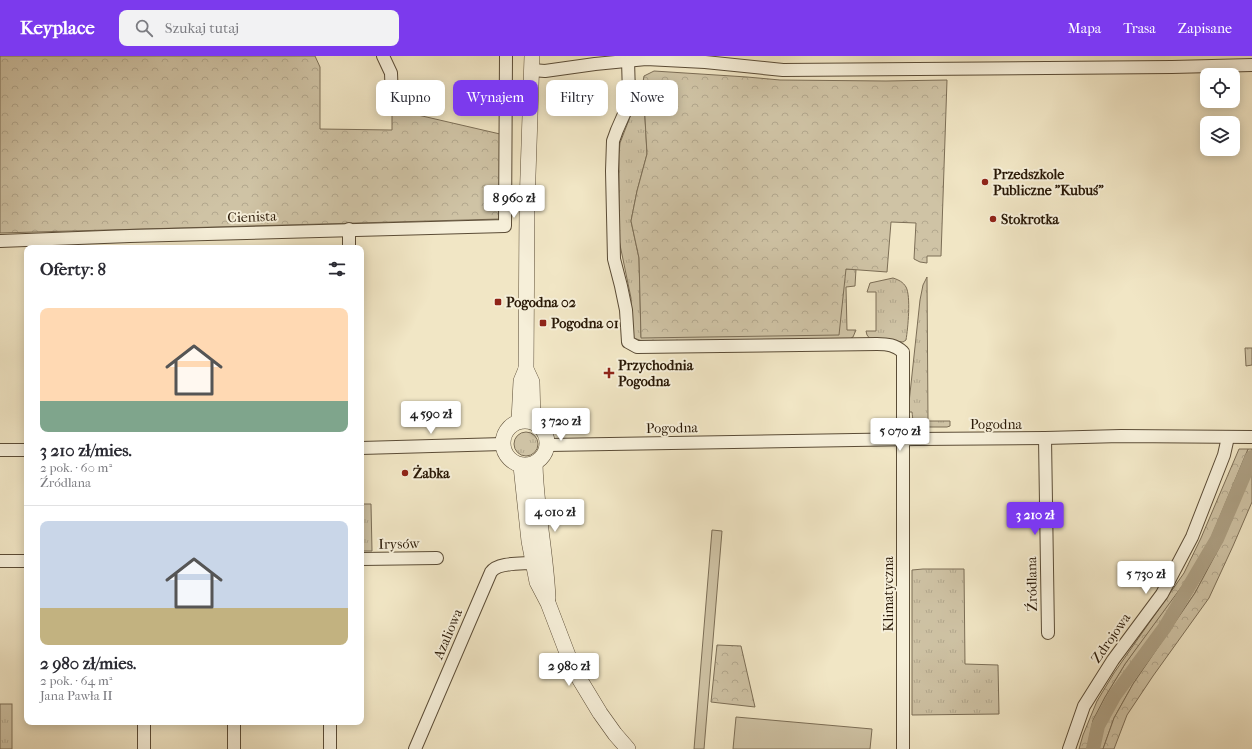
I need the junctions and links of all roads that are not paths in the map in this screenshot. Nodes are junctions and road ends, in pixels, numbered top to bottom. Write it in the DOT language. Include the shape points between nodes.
graph roads {
  1 [pos="383,56"];
  2 [pos="506,56"];
  3 [pos="624,59"];
  4 [pos="532,63"];
  5 [pos="1246,65"];
  6 [pos="391,80"];
  7 [pos="349,229"];
  8 [pos="130,236"];
  9 [pos="0,241"];
  10 [pos="130,245"];
  11 [pos="349,245"];
  12 [pos="526,422"];
  13 [pos="1228,437"];
  14 [pos="1252,437"];
  15 [pos="1046,438"];
  16 [pos="903,439"];
  17 [pos="503,444"];
  18 [pos="548,445"];
  19 [pos="364,448"];
  20 [pos="0,450"];
  21 [pos="24,450"];
  22 [pos="528,465"];
  23 [pos="437,558"];
  24 [pos="364,559"];
  25 [pos="0,561"];
  26 [pos="24,561"];
  27 [pos="533,563"];
  28 [pos="548,603"];
  29 [pos="1048,633"];
  30 [pos="144,725"];
  31 [pos="234,725"];
  32 [pos="330,725"];
  33 [pos="144,749"];
  34 [pos="234,749"];
  35 [pos="330,749"];
  36 [pos="415,749"];
  37 [pos="628,749"];
  38 [pos="903,749"];
  39 [pos="1069,749"];
  1 -- 6 [label="street" via="391,73"];
  2 -- 7 [label="street, Cienista" via="505,226"];
  3 -- 4 [label="street" via="545,71"];
  3 -- 5 [label="street" via="705,62 783,70"];
  3 -- 16 [label="street, Klimatyczna" via="628,105 613,142 612,170 614,259 621,286 628,342 637,347 890,344 903,352"];
  4 -- 12 [label="street" via="527,205 526,369 521,381"];
  7 -- 8 [label="street, Cienista"];
  7 -- 11 [label="street"];
  8 -- 9 [label="street, Cienista"];
  8 -- 10 [label="street"];
  12 -- 17 [label="street" via="514,424 505,432"];
  12 -- 18 [label="street" via="539,426 544,431"];
  13 -- 14 [label="street, Pogodna"];
  13 -- 15 [label="street, Pogodna"];
  13 -- 39 [label="street, Zdrojowa" via="1224,455 1192,538 1162,594 1113,660 1084,706"];
  15 -- 16 [label="street, Pogodna"];
  15 -- 29 [label="street, Źródlana"];
  16 -- 18 [label="street, Pogodna"];
  16 -- 38 [label="street, Klimatyczna"];
  17 -- 19 [label="street"];
  17 -- 22 [label="street" via="503,450 510,460"];
  18 -- 22 [label="street" via="544,456"];
  20 -- 21 [label="street"];
  22 -- 27 [label="street"];
  22 -- 28 [label="street" via="536,485 547,572"];
  23 -- 24 [label="street, Irysów"];
  25 -- 26 [label="street"];
  27 -- 28 [label="street" via="537,582"];
  27 -- 36 [label="street, Azaliowa" via="502,566 494,568 491,572"];
  28 -- 37 [label="street" via="577,675 600,713"];
  30 -- 33 [label="street"];
  31 -- 34 [label="street"];
  32 -- 35 [label="street"];
}
